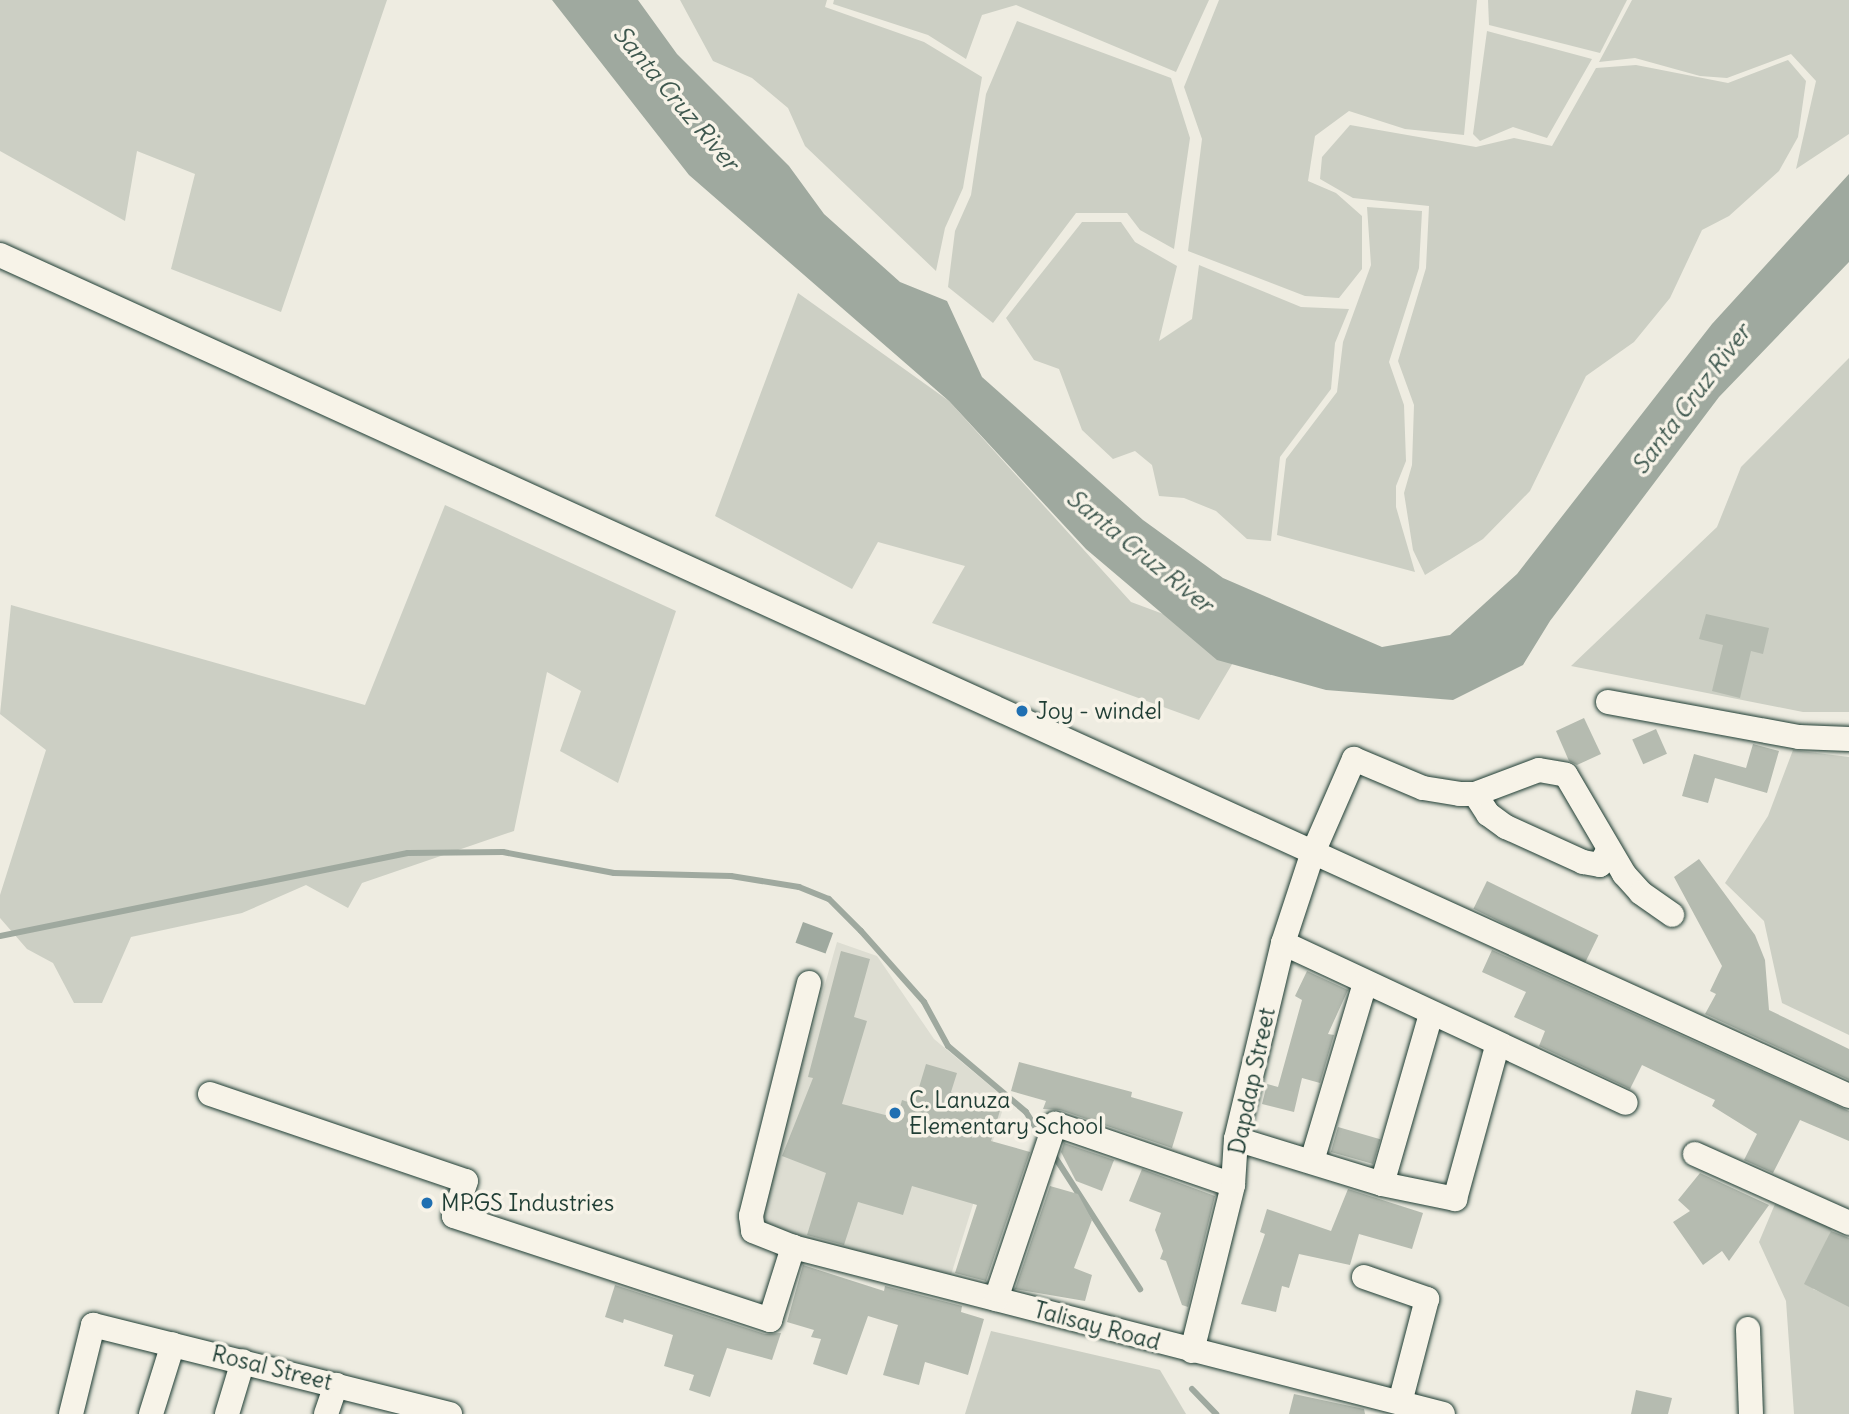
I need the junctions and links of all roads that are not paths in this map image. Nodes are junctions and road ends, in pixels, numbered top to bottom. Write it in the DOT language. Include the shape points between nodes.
graph roads {
  1 [pos="0,255"];
  2 [pos="1608,702"];
  3 [pos="1849,738"];
  4 [pos="1475,794"];
  5 [pos="1609,849"];
  6 [pos="1312,855"];
  7 [pos="1672,915"];
  8 [pos="1283,943"];
  9 [pos="809,983"];
  10 [pos="1365,983"];
  11 [pos="1431,1014"];
  12 [pos="1497,1046"];
  13 [pos="210,1094"];
  14 [pos="1849,1096"];
  15 [pos="1626,1103"];
  16 [pos="1236,1139"];
  17 [pos="1695,1154"];
  18 [pos="1311,1161"];
  19 [pos="1381,1184"];
  20 [pos="1233,1185"];
  21 [pos="1849,1223"];
  22 [pos="793,1247"];
  23 [pos="1364,1277"];
  24 [pos="996,1299"];
  25 [pos="1748,1329"];
  26 [pos="173,1344"];
  27 [pos="1192,1351"];
  28 [pos="243,1361"];
  29 [pos="336,1385"];
  30 [pos="1400,1403"];
  31 [pos="415,1409"];
  32 [pos="71,1414"];
  33 [pos="151,1414"];
  34 [pos="228,1414"];
  35 [pos="326,1414"];
  36 [pos="450,1414"];
  37 [pos="1443,1414"];
  38 [pos="1751,1414"];
  1 -- 6 [label="street"];
  2 -- 3 [label="street" via="1799,737"];
  4 -- 5 [label="street" via="1488,814 1506,827 1583,862 1600,865"];
  4 -- 5 [label="street" via="1539,770 1566,775"];
  4 -- 6 [label="street, Dapdap Street" via="1423,788 1354,759"];
  5 -- 7 [label="street" via="1641,893"];
  6 -- 8 [label="street, Dapdap Street"];
  6 -- 14 [label="street"];
  8 -- 10 [label="street"];
  8 -- 16 [label="street, Dapdap Street"];
  9 -- 22 [label="street, Talisay Road" via="751,1216 754,1231"];
  10 -- 11 [label="street"];
  10 -- 18 [label="street"];
  11 -- 12 [label="street"];
  11 -- 19 [label="street"];
  12 -- 15 [label="street"];
  12 -- 19 [label="street" via="1455,1199"];
  13 -- 22 [label="street" via="466,1181 454,1216 770,1320"];
  16 -- 18 [label="street"];
  16 -- 20 [label="street, Dapdap Street"];
  17 -- 21 [label="street"];
  18 -- 19 [label="street"];
  20 -- 24 [label="street" via="1055,1124"];
  20 -- 27 [label="street, Dapdap Street"];
  22 -- 24 [label="street, Talisay Road"];
  23 -- 30 [label="street" via="1427,1298"];
  24 -- 27 [label="street, Talisay Road"];
  25 -- 38 [label="street"];
  26 -- 28 [label="street, Rosal Street"];
  26 -- 32 [label="street, Rosal Street" via="93,1325"];
  26 -- 33 [label="street"];
  27 -- 30 [label="street, Talisay Road"];
  28 -- 29 [label="street, Rosal Street"];
  28 -- 34 [label="street"];
  29 -- 31 [label="street, Rosal Street"];
  29 -- 35 [label="street"];
  30 -- 37 [label="street, Talisay Road"];
  31 -- 36 [label="street, Rosal Street"];
}
